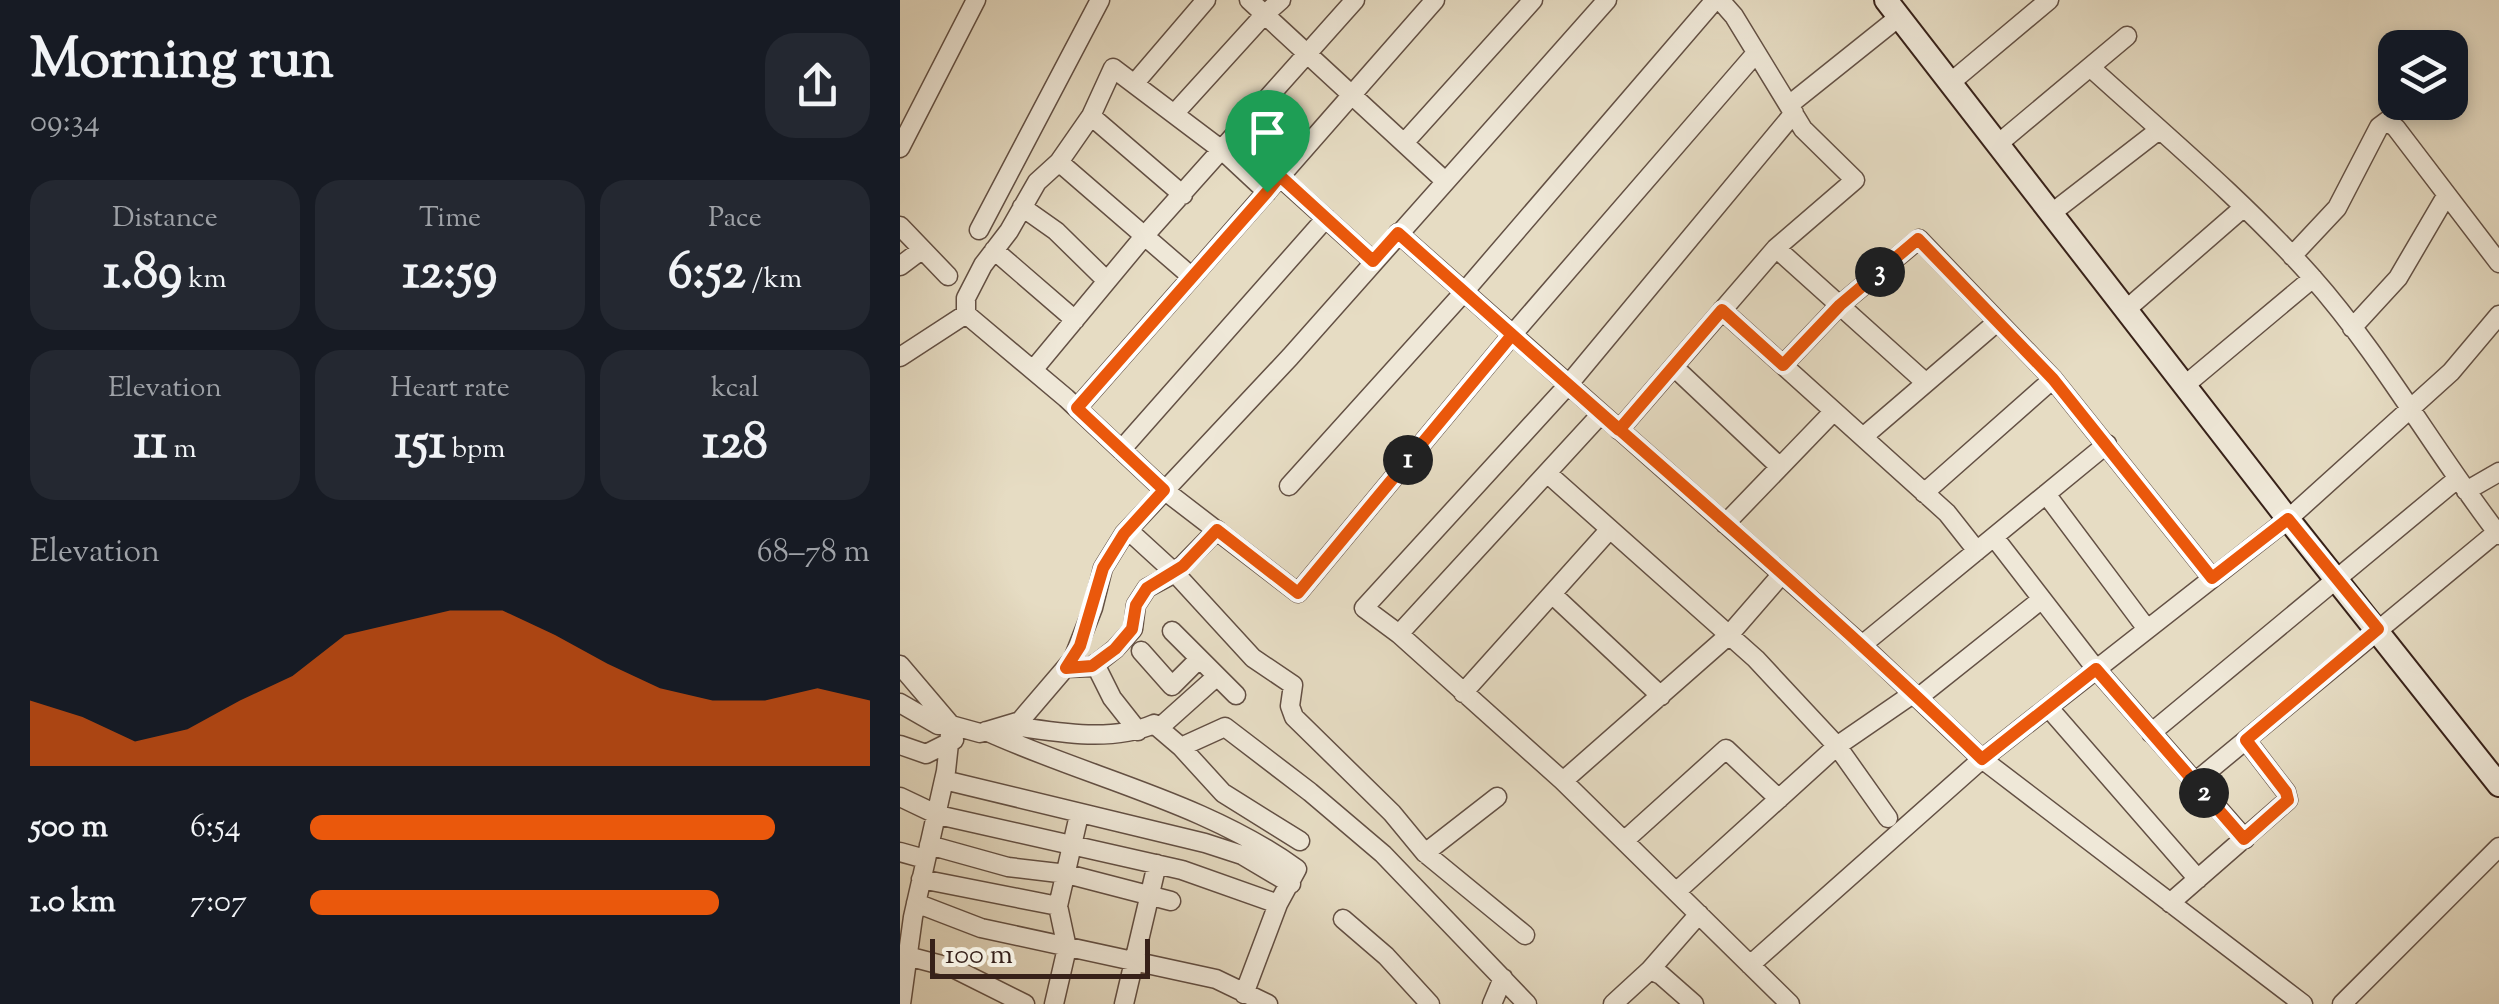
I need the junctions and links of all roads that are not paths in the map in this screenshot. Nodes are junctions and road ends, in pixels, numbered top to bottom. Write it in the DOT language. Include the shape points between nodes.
graph roads {
  1 [pos="976,0"];
  2 [pos="1100,0"];
  3 [pos="1206,0"];
  4 [pos="1249,0"];
  5 [pos="1282,0"];
  6 [pos="1355,0"];
  7 [pos="1435,0"];
  8 [pos="1533,0"];
  9 [pos="1607,0"];
  10 [pos="1718,0"];
  11 [pos="2048,0"];
  12 [pos="1893,9"];
  13 [pos="1264,14"];
  14 [pos="2127,36"];
  15 [pos="1756,54"];
  16 [pos="1308,55"];
  17 [pos="2090,66"];
  18 [pos="1950,83"];
  19 [pos="1134,84"];
  20 [pos="1352,94"];
  21 [pos="1792,109"];
  22 [pos="1174,114"];
  23 [pos="1091,116"];
  24 [pos="2159,130"];
  25 [pos="1404,142"];
  26 [pos="1998,144"];
  27 [pos="900,148"];
  28 [pos="1223,151"];
  29 [pos="1059,162"];
  30 [pos="1280,176"];
  31 [pos="1445,181"];
  32 [pos="1267,192"];
  33 [pos="1184,195"];
  34 [pos="2446,196"];
  35 [pos="1022,207"];
  36 [pos="2244,207"];
  37 [pos="2054,212"];
  38 [pos="1326,218"];
  39 [pos="900,226"];
  40 [pos="979,230"];
  41 [pos="1398,233"];
  42 [pos="1146,234"];
  43 [pos="1776,248"];
  44 [pos="920,250"];
  45 [pos="994,250"];
  46 [pos="2292,256"];
  47 [pos="1373,261"];
  48 [pos="2499,263"];
  49 [pos="900,266"];
  50 [pos="948,276"];
  51 [pos="1192,277"];
  52 [pos="2313,278"];
  53 [pos="1108,281"];
  54 [pos="1464,292"];
  55 [pos="1840,305"];
  56 [pos="2128,308"];
  57 [pos="1722,310"];
  58 [pos="966,314"];
  59 [pos="2499,315"];
  60 [pos="1075,320"];
  61 [pos="1996,322"];
  62 [pos="2352,328"];
  63 [pos="1512,335"];
  64 [pos="900,357"];
  65 [pos="1783,365"];
  66 [pos="1674,367"];
  67 [pos="1033,370"];
  68 [pos="2053,379"];
  69 [pos="1926,382"];
  70 [pos="1568,384"];
  71 [pos="2184,386"];
  72 [pos="1077,408"];
  73 [pos="2410,410"];
  74 [pos="1834,411"];
  75 [pos="1602,414"];
  76 [pos="1619,430"];
  77 [pos="1863,437"];
  78 [pos="2107,444"];
  79 [pos="1122,450"];
  80 [pos="1780,467"];
  81 [pos="1547,472"];
  82 [pos="2499,472"];
  83 [pos="2462,485"];
  84 [pos="1289,486"];
  85 [pos="1164,490"];
  86 [pos="1924,493"];
  87 [pos="2046,494"];
  88 [pos="2288,519"];
  89 [pos="1726,524"];
  90 [pos="1610,529"];
  91 [pos="1128,530"];
  92 [pos="1217,530"];
  93 [pos="2498,534"];
  94 [pos="1994,537"];
  95 [pos="1977,550"];
  96 [pos="1175,573"];
  97 [pos="1782,574"];
  98 [pos="2212,578"];
  99 [pos="2338,578"];
  100 [pos="1552,594"];
  101 [pos="2042,599"];
  102 [pos="2147,629"];
  103 [pos="2378,629"];
  104 [pos="1172,631"];
  105 [pos="1399,634"];
  106 [pos="1729,635"];
  107 [pos="1862,644"];
  108 [pos="1141,651"];
  109 [pos="1198,660"];
  110 [pos="900,664"];
  111 [pos="1095,664"];
  112 [pos="1066,668"];
  113 [pos="2096,669"];
  114 [pos="1216,677"];
  115 [pos="1463,693"];
  116 [pos="1236,695"];
  117 [pos="1916,695"];
  118 [pos="1662,696"];
  119 [pos="900,703"];
  120 [pos="2048,707"];
  121 [pos="1008,724"];
  122 [pos="1159,728"];
  123 [pos="1138,731"];
  124 [pos="983,732"];
  125 [pos="950,733"];
  126 [pos="2152,733"];
  127 [pos="2246,740"];
  128 [pos="900,745"];
  129 [pos="1837,746"];
  130 [pos="1181,747"];
  131 [pos="1982,759"];
  132 [pos="944,780"];
  133 [pos="1564,781"];
  134 [pos="2195,782"];
  135 [pos="2499,785"];
  136 [pos="900,797"];
  137 [pos="1498,797"];
  138 [pos="1779,798"];
  139 [pos="938,815"];
  140 [pos="1079,815"];
  141 [pos="1888,818"];
  142 [pos="2244,839"];
  143 [pos="1300,841"];
  144 [pos="1624,841"];
  145 [pos="1073,845"];
  146 [pos="2499,847"];
  147 [pos="900,852"];
  148 [pos="927,852"];
  149 [pos="1424,853"];
  150 [pos="1158,864"];
  151 [pos="1067,874"];
  152 [pos="2198,879"];
  153 [pos="921,880"];
  154 [pos="1291,884"];
  155 [pos="1676,892"];
  156 [pos="1151,895"];
  157 [pos="1171,901"];
  158 [pos="916,903"];
  159 [pos="2170,903"];
  160 [pos="1278,904"];
  161 [pos="1058,906"];
  162 [pos="1699,914"];
  163 [pos="1344,919"];
  164 [pos="906,920"];
  165 [pos="1525,936"];
  166 [pos="1066,948"];
  167 [pos="1135,959"];
  168 [pos="904,961"];
  169 [pos="1750,964"];
  170 [pos="1650,970"];
  171 [pos="1503,978"];
  172 [pos="1244,994"];
  173 [pos="901,1004"];
  174 [pos="1025,1004"];
  175 [pos="1054,1004"];
  176 [pos="1124,1004"];
  177 [pos="1268,1004"];
  178 [pos="1430,1004"];
  179 [pos="1492,1004"];
  180 [pos="1527,1004"];
  181 [pos="1613,1004"];
  182 [pos="1694,1004"];
  183 [pos="1790,1004"];
  184 [pos="2303,1004"];
  185 [pos="2342,1004"];
  1 -- 27 [label="street"];
  2 -- 40 [label="street"];
  3 -- 19 [label="street"];
  4 -- 13 [label="street"];
  5 -- 13 [label="street"];
  6 -- 16 [label="street"];
  7 -- 20 [label="street"];
  8 -- 25 [label="street"];
  9 -- 31 [label="street"];
  10 -- 15 [label="street"];
  10 -- 54 [label="street"];
  11 -- 18 [label="street"];
  12 -- 18 [label="street"];
  12 -- 21 [label="street"];
  13 -- 16 [label="street"];
  13 -- 22 [label="street"];
  14 -- 17 [label="street"];
  15 -- 21 [label="street"];
  15 -- 63 [label="street"];
  16 -- 20 [label="street"];
  16 -- 28 [label="street"];
  17 -- 24 [label="street"];
  17 -- 26 [label="street"];
  18 -- 26 [label="street"];
  19 -- 22 [label="street"];
  19 -- 23 [label="street" via="1113,68"];
  20 -- 25 [label="street"];
  20 -- 30 [label="street"];
  21 -- 43 [label="street" via="1855,180"];
  21 -- 70 [label="street"];
  22 -- 28 [label="street"];
  23 -- 29 [label="street"];
  23 -- 33 [label="street"];
  24 -- 36 [label="street"];
  24 -- 37 [label="street"];
  25 -- 31 [label="street"];
  26 -- 37 [label="street"];
  28 -- 32 [label="street"];
  28 -- 33 [label="street"];
  29 -- 35 [label="street"];
  29 -- 42 [label="street"];
  30 -- 32 [label="street"];
  30 -- 38 [label="street"];
  31 -- 41 [label="street"];
  32 -- 51 [label="street"];
  33 -- 42 [label="street"];
  34 -- 46 [label="street" via="2387,121 2330,218"];
  34 -- 48 [label="street"];
  34 -- 62 [label="street" via="2398,278"];
  35 -- 45 [label="street"];
  35 -- 53 [label="street"];
  36 -- 46 [label="street"];
  36 -- 56 [label="street"];
  37 -- 56 [label="street"];
  38 -- 47 [label="street"];
  38 -- 79 [label="street"];
  39 -- 44 [label="street"];
  41 -- 47 [label="street"];
  41 -- 54 [label="street"];
  42 -- 51 [label="street"];
  42 -- 53 [label="street"];
  43 -- 55 [label="street"];
  43 -- 57 [label="street"];
  44 -- 49 [label="street"];
  44 -- 50 [label="street"];
  45 -- 58 [label="street" via="966,298"];
  45 -- 60 [label="street"];
  46 -- 52 [label="street"];
  47 -- 85 [label="street"];
  51 -- 72 [label="street"];
  52 -- 62 [label="street"];
  52 -- 71 [label="street"];
  53 -- 60 [label="street"];
  54 -- 63 [label="street"];
  54 -- 84 [label="street"];
  55 -- 61 [label="street" via="1918,239"];
  55 -- 65 [label="street"];
  55 -- 69 [label="street"];
  56 -- 71 [label="street"];
  57 -- 65 [label="street"];
  57 -- 66 [label="street"];
  58 -- 64 [label="street"];
  58 -- 67 [label="street"];
  59 -- 73 [label="street"];
  60 -- 67 [label="street"];
  61 -- 68 [label="street"];
  61 -- 69 [label="street"];
  62 -- 73 [label="street"];
  63 -- 70 [label="street"];
  63 -- 92 [label="street" via="1298,593"];
  65 -- 74 [label="street"];
  66 -- 76 [label="street"];
  66 -- 80 [label="street"];
  67 -- 72 [label="street"];
  68 -- 78 [label="street"];
  68 -- 86 [label="street"];
  69 -- 77 [label="street"];
  70 -- 75 [label="street"];
  70 -- 105 [label="street" via="1364,608"];
  71 -- 88 [label="street"];
  72 -- 79 [label="street"];
  73 -- 83 [label="street"];
  73 -- 88 [label="street"];
  74 -- 77 [label="street"];
  74 -- 80 [label="street"];
  75 -- 76 [label="street"];
  75 -- 81 [label="street"];
  76 -- 89 [label="street"];
  77 -- 86 [label="street"];
  78 -- 87 [label="street"];
  78 -- 98 [label="street"];
  79 -- 85 [label="street"];
  80 -- 89 [label="street"];
  81 -- 90 [label="street"];
  81 -- 105 [label="street"];
  82 -- 83 [label="street"];
  83 -- 93 [label="street"];
  83 -- 99 [label="street"];
  85 -- 91 [label="street"];
  85 -- 92 [label="street"];
  86 -- 95 [label="street"];
  87 -- 94 [label="street"];
  87 -- 102 [label="street"];
  88 -- 98 [label="street"];
  88 -- 99 [label="street"];
  89 -- 97 [label="street"];
  90 -- 100 [label="street"];
  90 -- 106 [label="street"];
  91 -- 96 [label="street"];
  91 -- 112 [label="street" via="1103,568 1080,646"];
  92 -- 96 [label="street"];
  93 -- 103 [label="street"];
  94 -- 95 [label="street"];
  94 -- 101 [label="street"];
  95 -- 107 [label="street"];
  96 -- 111 [label="street" via="1147,588 1132,629"];
  96 -- 149 [label="street" via="1253,658 1287,678 1294,717"];
  97 -- 106 [label="street"];
  97 -- 107 [label="street"];
  98 -- 102 [label="street"];
  99 -- 103 [label="street"];
  99 -- 126 [label="street"];
  100 -- 115 [label="street"];
  100 -- 118 [label="street"];
  101 -- 113 [label="street"];
  101 -- 117 [label="street"];
  102 -- 113 [label="street"];
  103 -- 127 [label="street"];
  103 -- 135 [label="street"];
  104 -- 109 [label="street"];
  105 -- 115 [label="street"];
  106 -- 118 [label="street"];
  106 -- 129 [label="street"];
  107 -- 117 [label="street"];
  108 -- 109 [label="street" via="1172,686"];
  109 -- 114 [label="street"];
  110 -- 125 [label="street"];
  111 -- 112 [label="street"];
  111 -- 123 [label="street"];
  112 -- 121 [label="street" via="1020,721"];
  113 -- 120 [label="street"];
  113 -- 126 [label="street"];
  114 -- 116 [label="street"];
  114 -- 122 [label="street"];
  115 -- 133 [label="street"];
  117 -- 129 [label="street"];
  117 -- 131 [label="street"];
  118 -- 133 [label="street"];
  119 -- 125 [label="street"];
  120 -- 131 [label="street"];
  120 -- 152 [label="street"];
  121 -- 123 [label="street" via="1053,732"];
  121 -- 124 [label="street"];
  122 -- 123 [label="street"];
  122 -- 130 [label="street"];
  124 -- 125 [label="street"];
  124 -- 154 [label="street" via="1266,846 1297,869"];
  125 -- 128 [label="street" via="926,754"];
  125 -- 132 [label="street"];
  126 -- 134 [label="street"];
  127 -- 134 [label="street"];
  127 -- 142 [label="street" via="2288,800"];
  129 -- 138 [label="street"];
  129 -- 141 [label="street"];
  130 -- 143 [label="street" via="1223,793"];
  130 -- 171 [label="street" via="1225,727 1382,854"];
  131 -- 159 [label="street"];
  131 -- 169 [label="street"];
  132 -- 139 [label="street"];
  132 -- 140 [label="street"];
  133 -- 144 [label="street"];
  134 -- 142 [label="street"];
  136 -- 139 [label="street"];
  137 -- 149 [label="street"];
  138 -- 144 [label="street" via="1726,749"];
  138 -- 155 [label="street"];
  139 -- 145 [label="street"];
  139 -- 148 [label="street"];
  140 -- 145 [label="street"];
  140 -- 154 [label="street" via="1242,855"];
  142 -- 152 [label="street"];
  144 -- 155 [label="street"];
  145 -- 150 [label="street"];
  145 -- 151 [label="street"];
  146 -- 185 [label="street"];
  147 -- 148 [label="street"];
  148 -- 151 [label="street"];
  148 -- 153 [label="street"];
  149 -- 165 [label="street"];
  150 -- 156 [label="street"];
  150 -- 160 [label="street"];
  151 -- 156 [label="street"];
  151 -- 161 [label="street"];
  152 -- 159 [label="street"];
  153 -- 158 [label="street"];
  153 -- 161 [label="street"];
  154 -- 160 [label="street"];
  155 -- 162 [label="street"];
  156 -- 157 [label="street"];
  156 -- 167 [label="street"];
  158 -- 164 [label="street"];
  158 -- 166 [label="street" via="981,928"];
  159 -- 184 [label="street"];
  160 -- 172 [label="street"];
  161 -- 166 [label="street"];
  162 -- 169 [label="street"];
  162 -- 170 [label="street"];
  163 -- 178 [label="street"];
  164 -- 168 [label="street"];
  166 -- 167 [label="street"];
  166 -- 175 [label="street"];
  167 -- 172 [label="street" via="1216,979"];
  167 -- 176 [label="street"];
  168 -- 173 [label="street"];
  168 -- 174 [label="street" via="954,968"];
  169 -- 183 [label="street"];
  170 -- 181 [label="street"];
  170 -- 182 [label="street"];
  171 -- 179 [label="street"];
  171 -- 180 [label="street"];
  172 -- 177 [label="street"];
}
